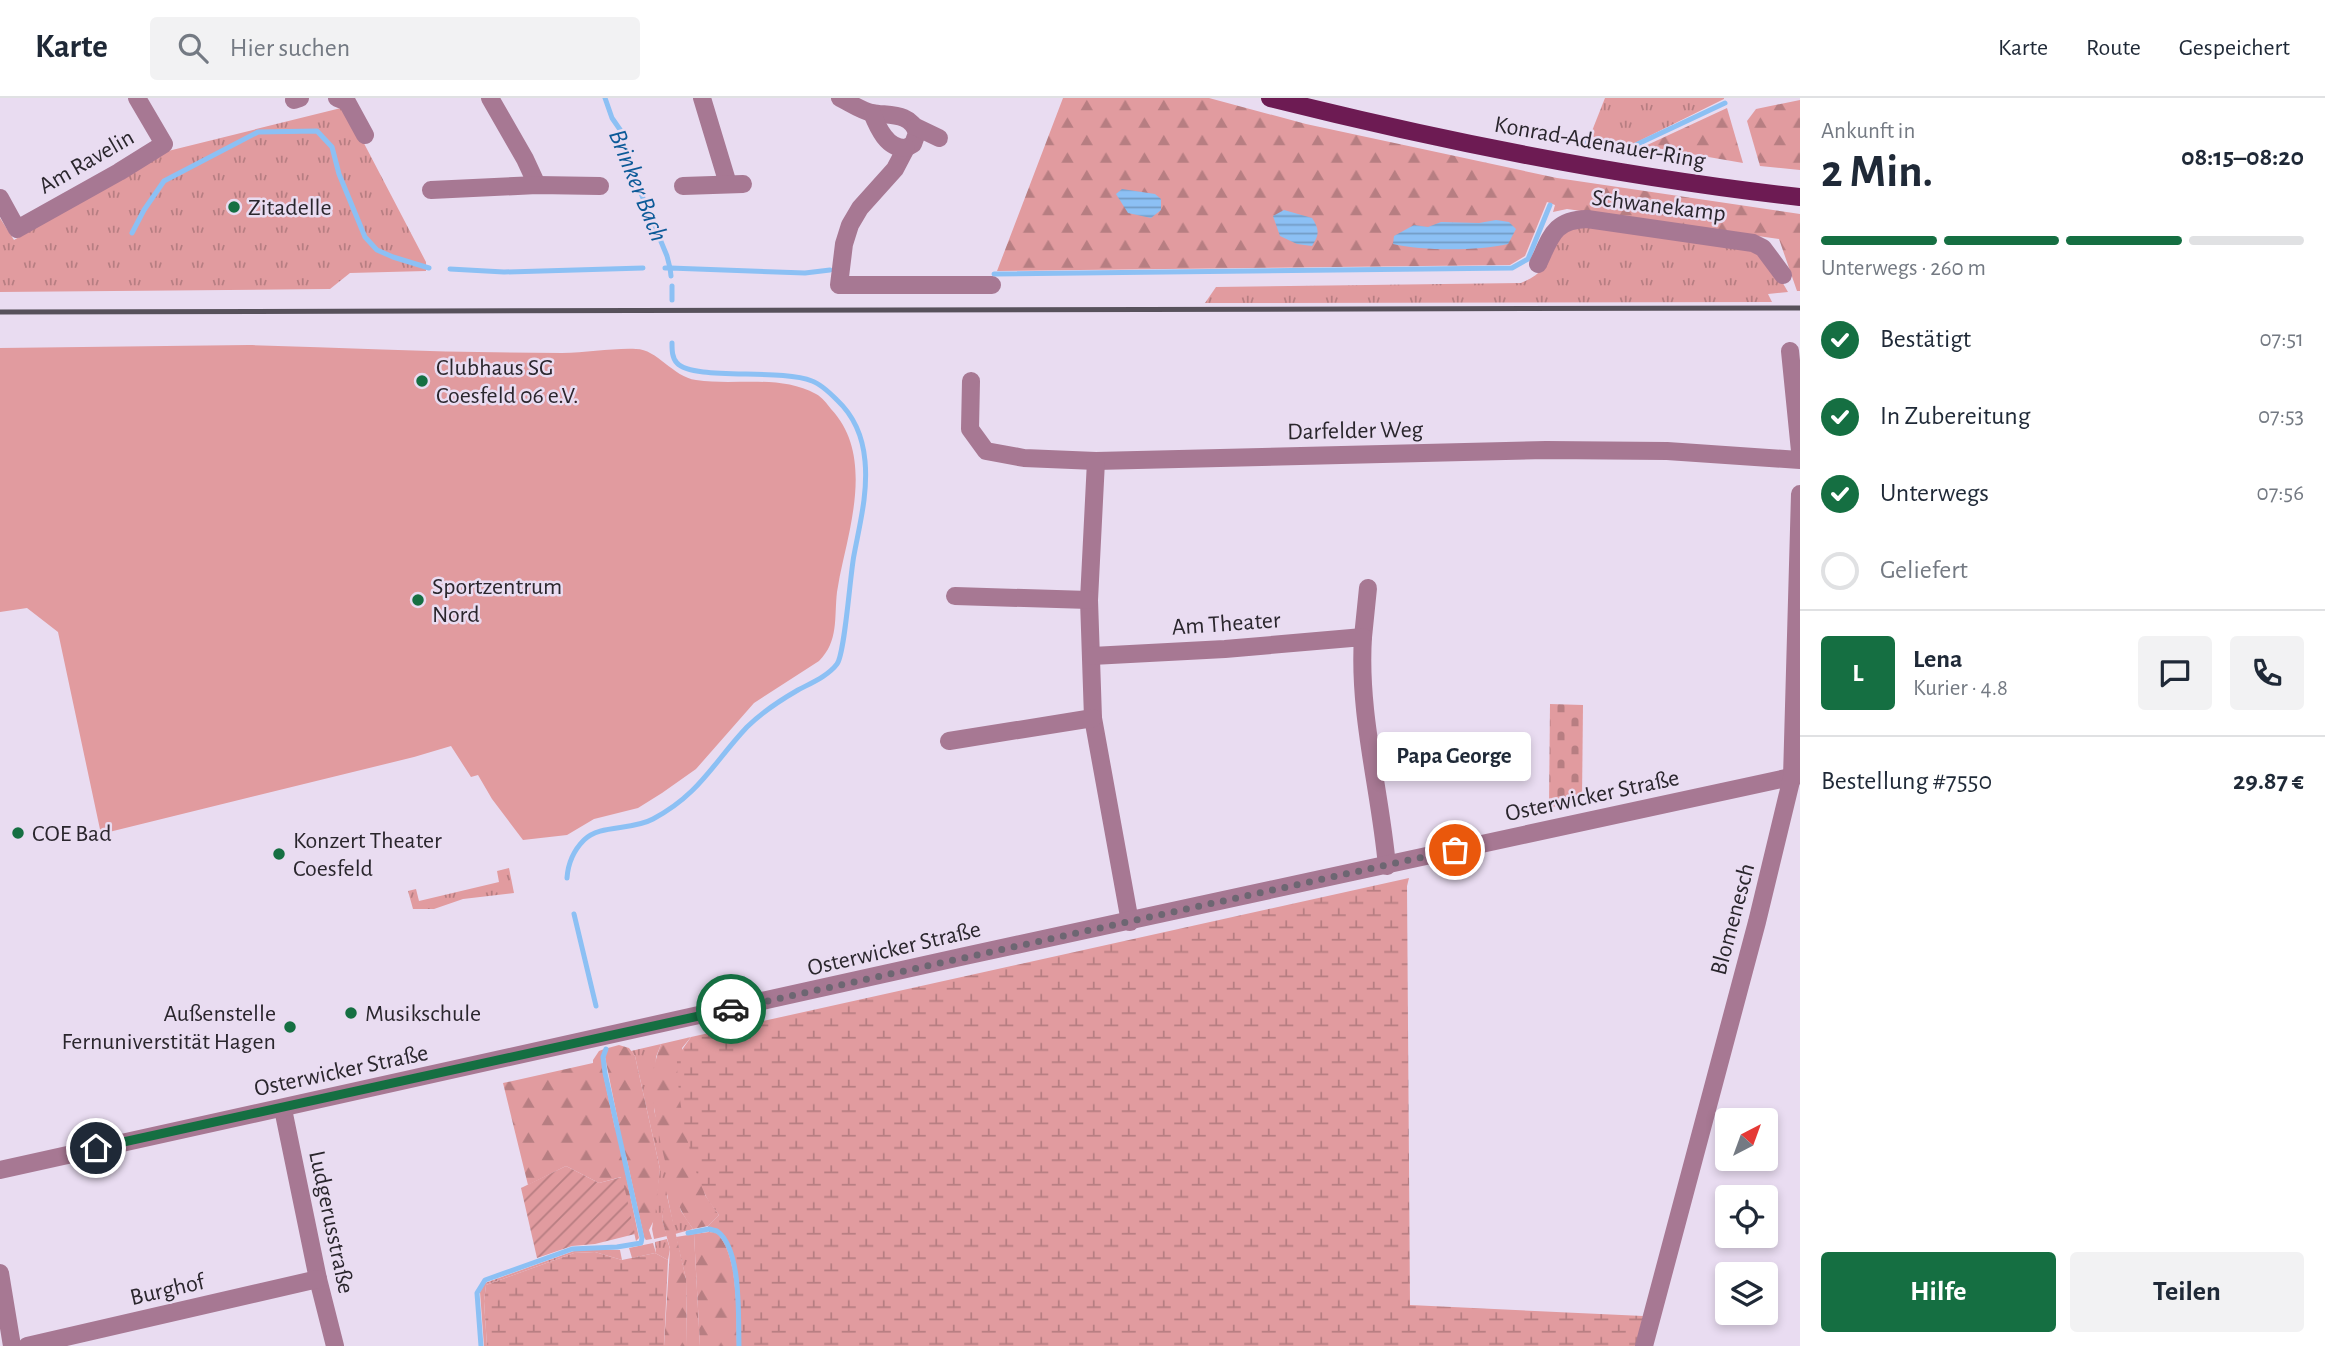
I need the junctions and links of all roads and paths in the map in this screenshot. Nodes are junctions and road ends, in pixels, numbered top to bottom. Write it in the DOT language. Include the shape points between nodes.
graph roads {
  1 [pos="137,98"];
  2 [pos="337,98"];
  3 [pos="490,98"];
  4 [pos="702,98"];
  5 [pos="840,98"];
  6 [pos="1270,98"];
  7 [pos="872,113"];
  8 [pos="916,127"];
  9 [pos="365,135"];
  10 [pos="939,138"];
  11 [pos="906,148"];
  12 [pos="537,185"];
  13 [pos="600,186"];
  14 [pos="682,186"];
  15 [pos="431,190"];
  16 [pos="1800,197"];
  17 [pos="0,198"];
  18 [pos="1538,264"];
  19 [pos="1783,275"];
  20 [pos="992,285"];
  21 [pos="1790,351"];
  22 [pos="971,381"];
  23 [pos="1800,451"];
  24 [pos="1800,460"];
  25 [pos="1096,461"];
  26 [pos="1800,495"];
  27 [pos="1368,588"];
  28 [pos="955,596"];
  29 [pos="1089,600"];
  30 [pos="1363,637"];
  31 [pos="1093,656"];
  32 [pos="1093,718"];
  33 [pos="949,741"];
  34 [pos="1796,776"];
  35 [pos="1387,866"];
  36 [pos="1130,922"];
  37 [pos="283,1109"];
  38 [pos="0,1170"];
  39 [pos="0,1273"];
  40 [pos="318,1279"];
  41 [pos="12,1346"];
  42 [pos="27,1346"];
  43 [pos="335,1346"];
  44 [pos="1644,1346"];
  1 -- 17 [label="street, Am Ravelin" via="164,144 17,229"];
  2 -- 9 [label="street" via="347,102"];
  3 -- 12 [label="street"];
  4 -- 14 [label="street" via="735,184"];
  5 -- 7 [label="street"];
  6 -- 16 [label="main road, Konrad-Adenauer-Ring" via="1521,156"];
  7 -- 8 [label="street" via="903,117"];
  7 -- 11 [label="street" via="891,145"];
  8 -- 10 [label="street"];
  8 -- 11 [label="street" via="916,138"];
  11 -- 20 [label="street" via="850,225 839,285"];
  12 -- 13 [label="street"];
  12 -- 15 [label="street"];
  18 -- 19 [label="street, Schwanekamp" via="1556,228 1571,220 1587,219 1753,243 1763,248"];
  21 -- 23 [label="street"];
  22 -- 25 [label="street, Darfelder Weg" via="970,429 986,451 1024,458"];
  24 -- 25 [label="street, Darfelder Weg" via="1667,451 1546,450"];
  25 -- 29 [label="street"];
  26 -- 34 [label="street, Blomenesch"];
  27 -- 30 [label="street"];
  28 -- 29 [label="street"];
  29 -- 31 [label="street"];
  30 -- 31 [label="street, Am Theater"];
  30 -- 35 [label="street" via="1366,728"];
  31 -- 32 [label="street"];
  32 -- 33 [label="street"];
  32 -- 36 [label="street"];
  34 -- 35 [label="street, Osterwicker Straße"];
  34 -- 44 [label="street, Blomenesch"];
  35 -- 36 [label="street, Osterwicker Straße"];
  36 -- 37 [label="street, Osterwicker Straße"];
  37 -- 38 [label="street, Osterwicker Straße"];
  37 -- 40 [label="street, Ludgerusstraße"];
  39 -- 41 [label="street"];
  40 -- 42 [label="street, Burghof"];
  40 -- 43 [label="street, Ludgerusstraße"];
}
